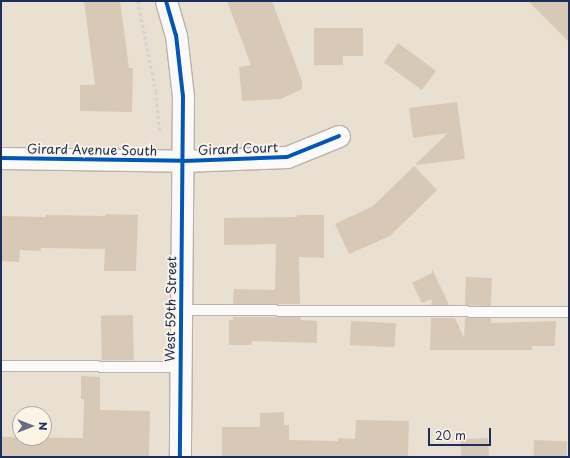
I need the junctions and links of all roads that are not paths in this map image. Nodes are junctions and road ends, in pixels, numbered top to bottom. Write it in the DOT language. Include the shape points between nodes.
graph roads {
  1 [pos="166,1"];
  2 [pos="339,136"];
  3 [pos="1,158"];
  4 [pos="183,161"];
  5 [pos="181,310"];
  6 [pos="569,312"];
  7 [pos="1,366"];
  8 [pos="181,367"];
  9 [pos="180,457"];
  1 -- 4 [label="street, West 59th Street" via="176,35 183,96"];
  2 -- 4 [label="street, Girard Court" via="287,157"];
  3 -- 4 [label="street, Girard Avenue South"];
  4 -- 5 [label="street, West 59th Street"];
  5 -- 6 [label="lane"];
  5 -- 8 [label="street, West 59th Street"];
  7 -- 8 [label="lane"];
  8 -- 9 [label="street, West 59th Street"];
}
